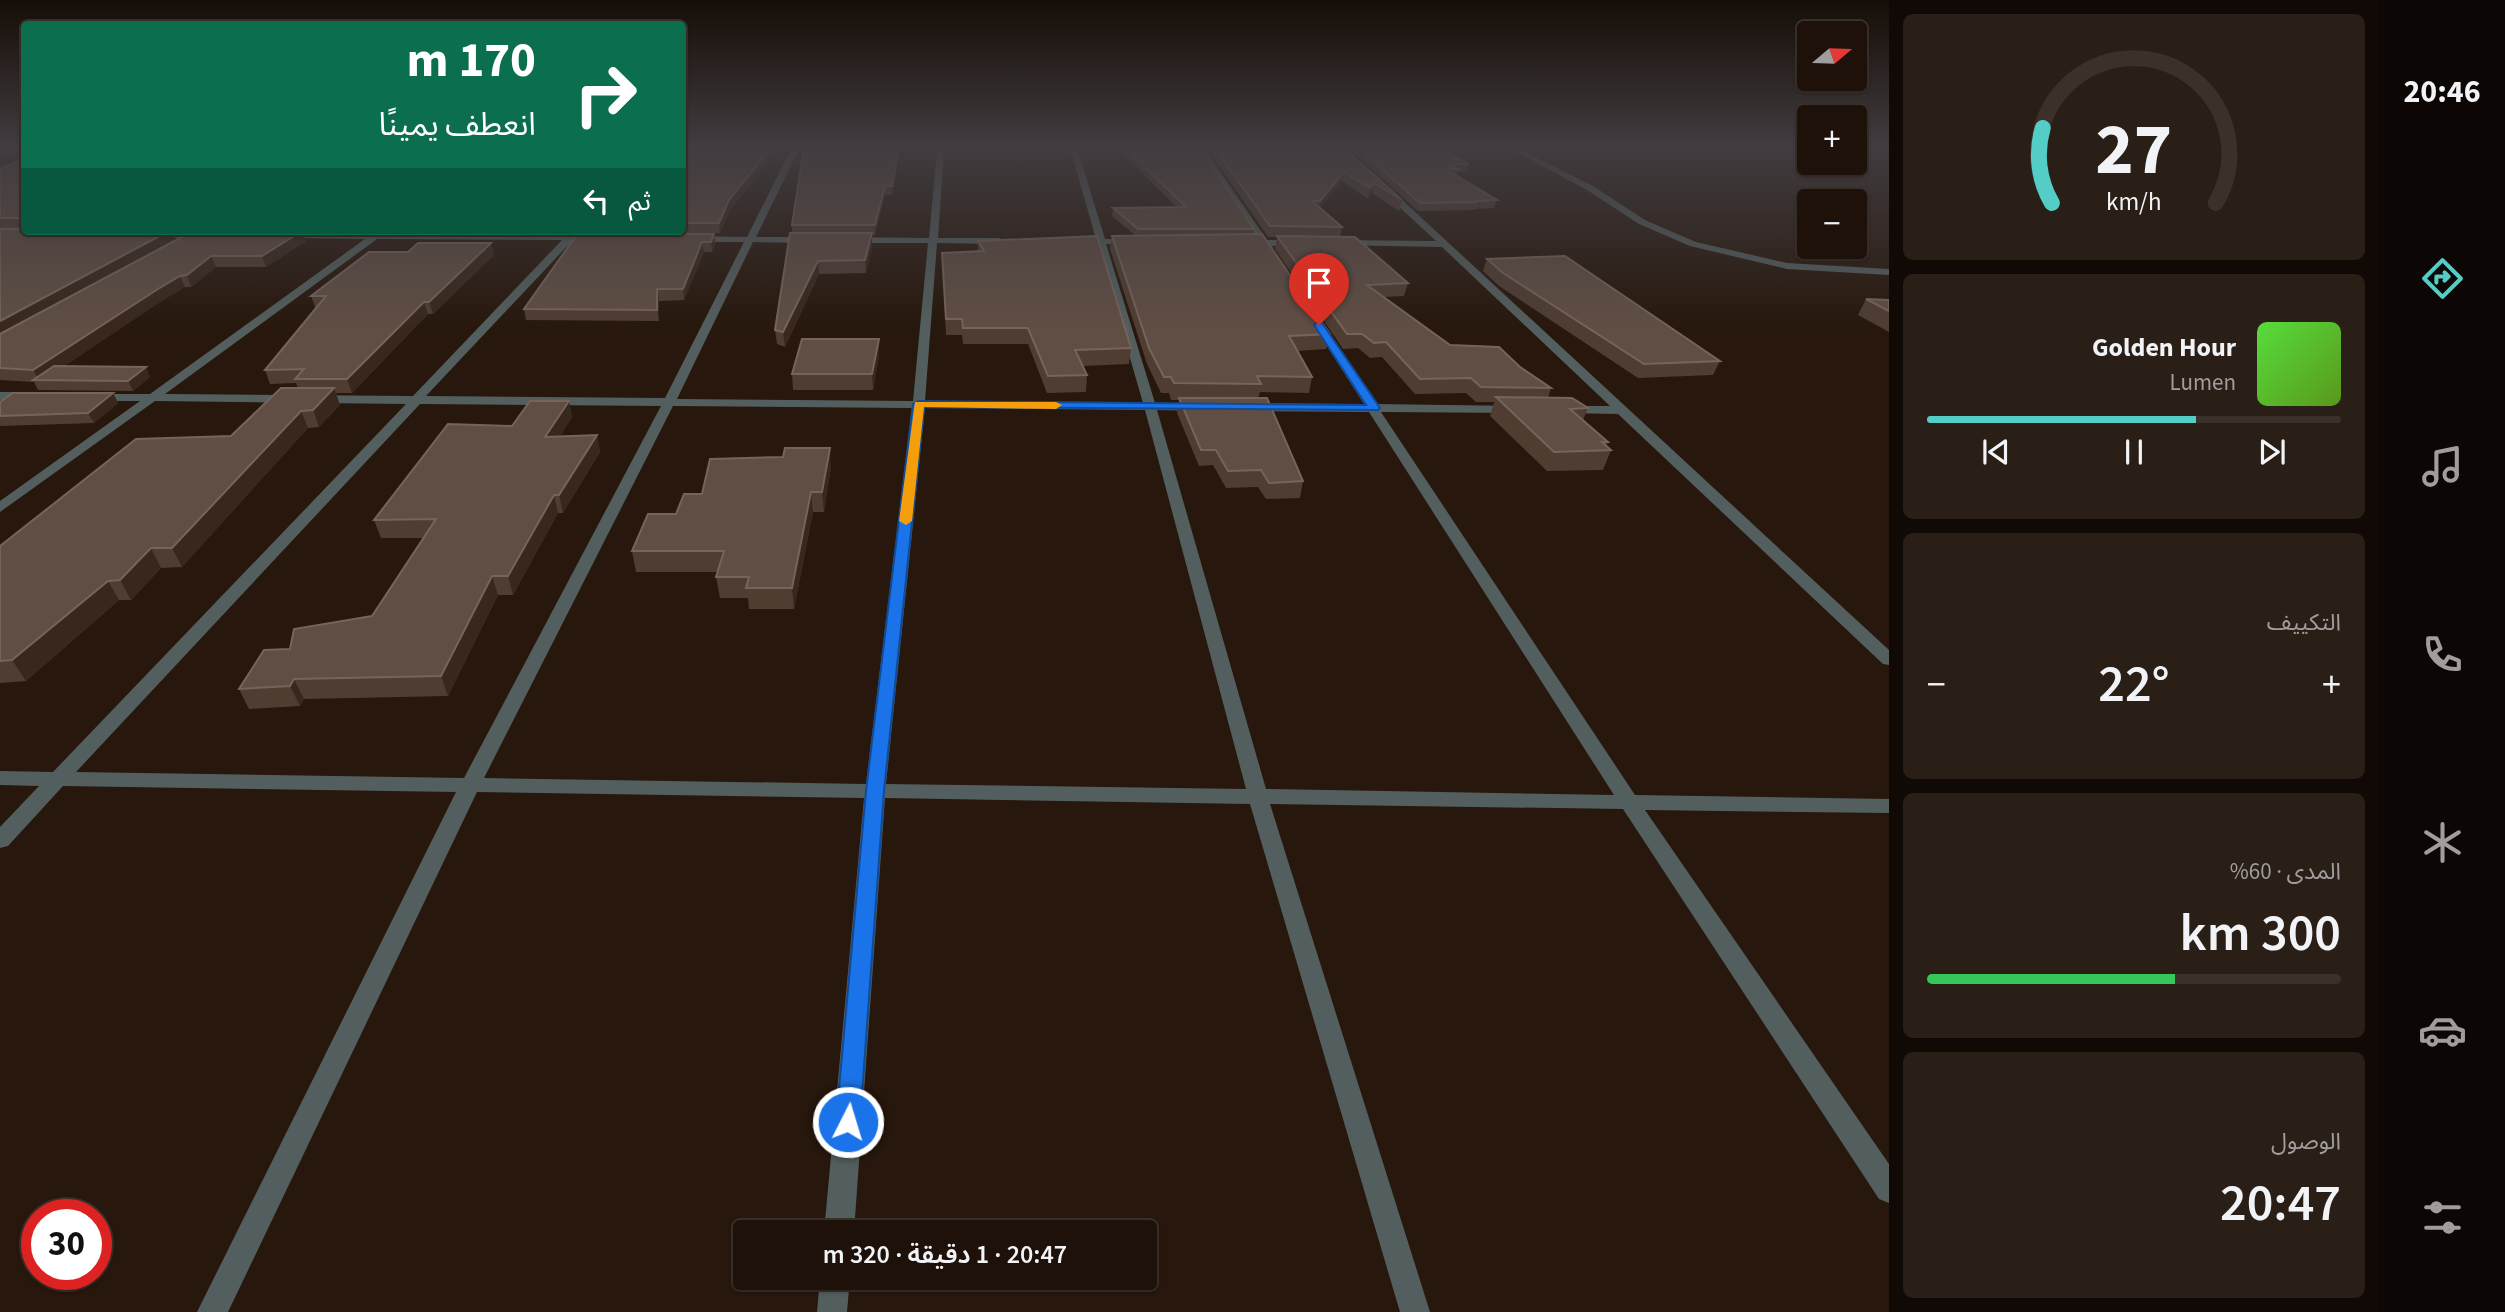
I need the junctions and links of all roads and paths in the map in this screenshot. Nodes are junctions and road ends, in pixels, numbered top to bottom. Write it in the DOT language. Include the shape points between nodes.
graph roads {
  1 [pos="765,208"];
  2 [pos="936,208"];
  3 [pos="1092,208"];
  4 [pos="1241,208"];
  5 [pos="1406,208"];
  6 [pos="1621,208"];
  7 [pos="196,235"];
  8 [pos="215,235"];
  9 [pos="321,235"];
  10 [pos="377,235"];
  11 [pos="572,235"];
  12 [pos="223,236"];
  13 [pos="264,236"];
  14 [pos="611,238"];
  15 [pos="680,239"];
  16 [pos="750,239"];
  17 [pos="815,240"];
  18 [pos="841,240"];
  19 [pos="933,240"];
  20 [pos="1011,241"];
  21 [pos="1063,241"];
  22 [pos="1102,242"];
  23 [pos="1142,242"];
  24 [pos="1237,243"];
  25 [pos="1264,243"];
  26 [pos="1306,243"];
  27 [pos="1333,243"];
  28 [pos="1444,244"];
  29 [pos="171,249"];
  30 [pos="1279,265"];
  31 [pos="1889,272"];
  32 [pos="1308,309"];
  33 [pos="0,396"];
  34 [pos="51,396"];
  35 [pos="77,397"];
  36 [pos="154,397"];
  37 [pos="418,400"];
  38 [pos="669,402"];
  39 [pos="919,404"];
  40 [pos="1150,406"];
  41 [pos="1220,407"];
  42 [pos="1234,407"];
  43 [pos="1374,408"];
  44 [pos="1527,409"];
  45 [pos="1555,410"];
  46 [pos="1624,410"];
  47 [pos="0,508"];
  48 [pos="1889,660"];
  49 [pos="0,778"];
  50 [pos="57,779"];
  51 [pos="470,785"];
  52 [pos="875,791"];
  53 [pos="1258,797"];
  54 [pos="1629,802"];
  55 [pos="1889,806"];
  56 [pos="0,840"];
  57 [pos="1889,1189"];
  58 [pos="840,1220"];
  59 [pos="834,1290"];
  60 [pos="212,1312"];
  61 [pos="832,1312"];
  62 [pos="1415,1312"];
  1 -- 16 [label="street"];
  2 -- 19 [label="street"];
  3 -- 22 [label="street"];
  4 -- 25 [label="street"];
  5 -- 28 [label="street"];
  6 -- 31 [label="street" via="1693,244 1787,266"];
  7 -- 29 [label="street"];
  8 -- 12 [label="street"];
  9 -- 13 [label="street"];
  10 -- 36 [label="street"];
  11 -- 14 [label="street"];
  11 -- 37 [label="street"];
  15 -- 16 [label="street"];
  16 -- 17 [label="street"];
  16 -- 38 [label="street"];
  18 -- 19 [label="street"];
  19 -- 20 [label="street"];
  19 -- 39 [label="street"];
  21 -- 22 [label="street"];
  22 -- 23 [label="street"];
  22 -- 40 [label="street"];
  24 -- 25 [label="street"];
  25 -- 26 [label="street"];
  25 -- 30 [label="street"];
  27 -- 28 [label="street"];
  28 -- 46 [label="street"];
  32 -- 43 [label="street"];
  33 -- 34 [label="street"];
  35 -- 36 [label="street"];
  36 -- 37 [label="street"];
  36 -- 47 [label="street"];
  37 -- 38 [label="street"];
  37 -- 50 [label="street"];
  38 -- 39 [label="street"];
  38 -- 51 [label="street"];
  39 -- 40 [label="street"];
  39 -- 52 [label="street"];
  40 -- 41 [label="street"];
  40 -- 53 [label="street"];
  42 -- 43 [label="street"];
  43 -- 44 [label="street"];
  43 -- 54 [label="street"];
  45 -- 46 [label="street"];
  46 -- 48 [label="street"];
  49 -- 50 [label="street"];
  50 -- 51 [label="street"];
  50 -- 56 [label="street"];
  51 -- 52 [label="street"];
  51 -- 60 [label="street"];
  52 -- 53 [label="street"];
  52 -- 58 [label="street"];
  53 -- 54 [label="street"];
  53 -- 62 [label="street"];
  54 -- 55 [label="street"];
  54 -- 57 [label="street"];
  59 -- 61 [label="street"];
}
